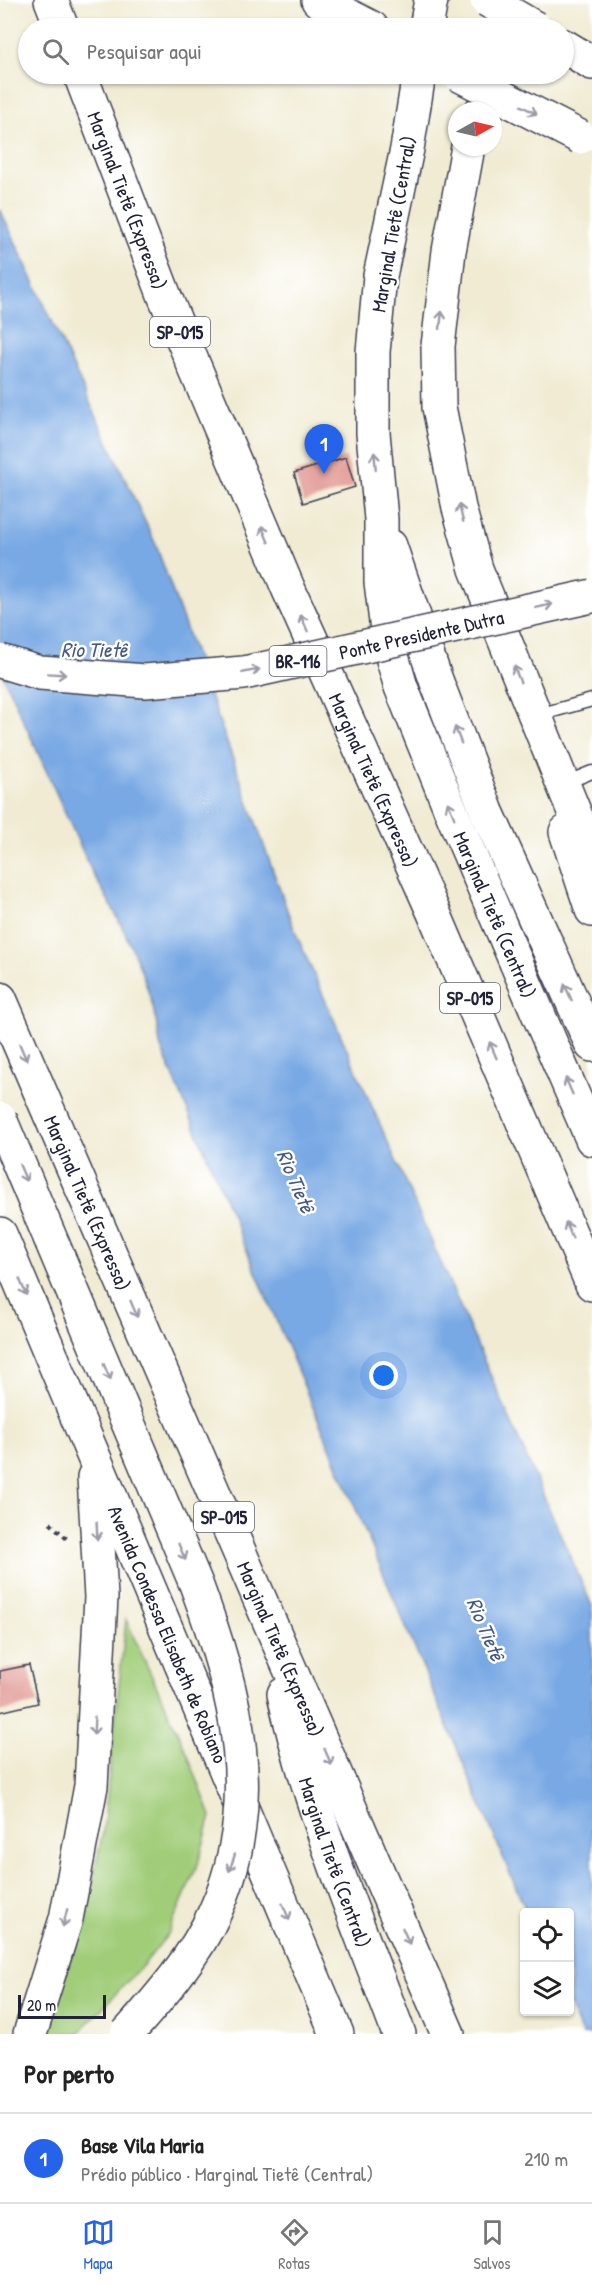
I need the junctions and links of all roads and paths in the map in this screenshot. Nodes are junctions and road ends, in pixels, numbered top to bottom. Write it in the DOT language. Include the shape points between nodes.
graph roads {
  1 [pos="51,0"];
  2 [pos="318,0"];
  3 [pos="431,0"];
  4 [pos="487,0"];
  5 [pos="525,0"];
  6 [pos="58,18"];
  7 [pos="353,18"];
  8 [pos="428,18"];
  9 [pos="518,18"];
  10 [pos="518,18"];
  11 [pos="574,52"];
  12 [pos="592,63"];
  13 [pos="84,84"];
  14 [pos="417,84"];
  15 [pos="477,84"];
  16 [pos="493,84"];
  17 [pos="486,102"];
  18 [pos="586,140"];
  19 [pos="466,156"];
  20 [pos="381,519"];
  21 [pos="592,596"];
  22 [pos="0,661"];
  23 [pos="592,700"];
  24 [pos="534,717"];
  25 [pos="578,777"];
  26 [pos="592,856"];
  27 [pos="592,910"];
  28 [pos="0,999"];
  29 [pos="592,1045"];
  30 [pos="0,1119"];
  31 [pos="592,1139"];
  32 [pos="0,1233"];
  33 [pos="592,1284"];
  34 [pos="93,1452"];
  35 [pos="267,1616"];
  36 [pos="30,2034"];
  37 [pos="127,2034"];
  38 [pos="337,2034"];
  39 [pos="399,2034"];
  40 [pos="448,2034"];
  1 -- 6 [label="highway"];
  2 -- 7 [label="highway"];
  3 -- 8 [label="highway"];
  4 -- 9 [label="highway, bridge"];
  5 -- 10 [label="highway"];
  11 -- 12 [label="highway"];
  33 -- 13 [label="highway, Marginal Tietê (Expressa) / SP-015, one-way" via="165,297"];
  20 -- 14 [label="highway, Marginal Tietê (Central), one-way" via="373,433 372,352 380,276"];
  15 -- 18 [label="highway, one-way, bridge"];
  16 -- 17 [label="highway"];
  24 -- 19 [label="highway, one-way" via="476,569 439,407 438,346 449,251"];
  29 -- 20 [label="highway, Marginal Tietê (Central), one-way" via="487,812 436,680"];
  31 -- 20 [label="highway, Marginal Tietê (Central), one-way" via="401,687 389,646 381,582"];
  22 -- 21 [label="highway, Ponte Presidente Dutra / BR-116, one-way, bridge" via="40,673 145,681 244,673"];
  23 -- 24 [label="lane"];
  24 -- 25 [label="highway"];
  25 -- 26 [label="highway"];
  25 -- 27 [label="highway" via="560,796 562,821"];
  28 -- 35 [label="highway, Marginal Tietê (Expressa) / SP-015, one-way"];
  30 -- 37 [label="highway, one-way, bridge" via="196,1584 221,1652 237,1725 242,1791 236,1854 214,1913 168,1988"];
  32 -- 34 [label="highway, Avenida Condessa Elisabeth de Robiano, one-way"];
  34 -- 36 [label="highway, one-way" via="100,1597 91,1786 66,1919"];
  34 -- 38 [label="highway, Avenida Condessa Elisabeth de Robiano, one-way"];
  35 -- 39 [label="highway, Marginal Tietê (Central) / SP-015" via="294,1737 331,1854"];
  35 -- 40 [label="highway, Marginal Tietê (Expressa) / SP-015, one-way"];
}
